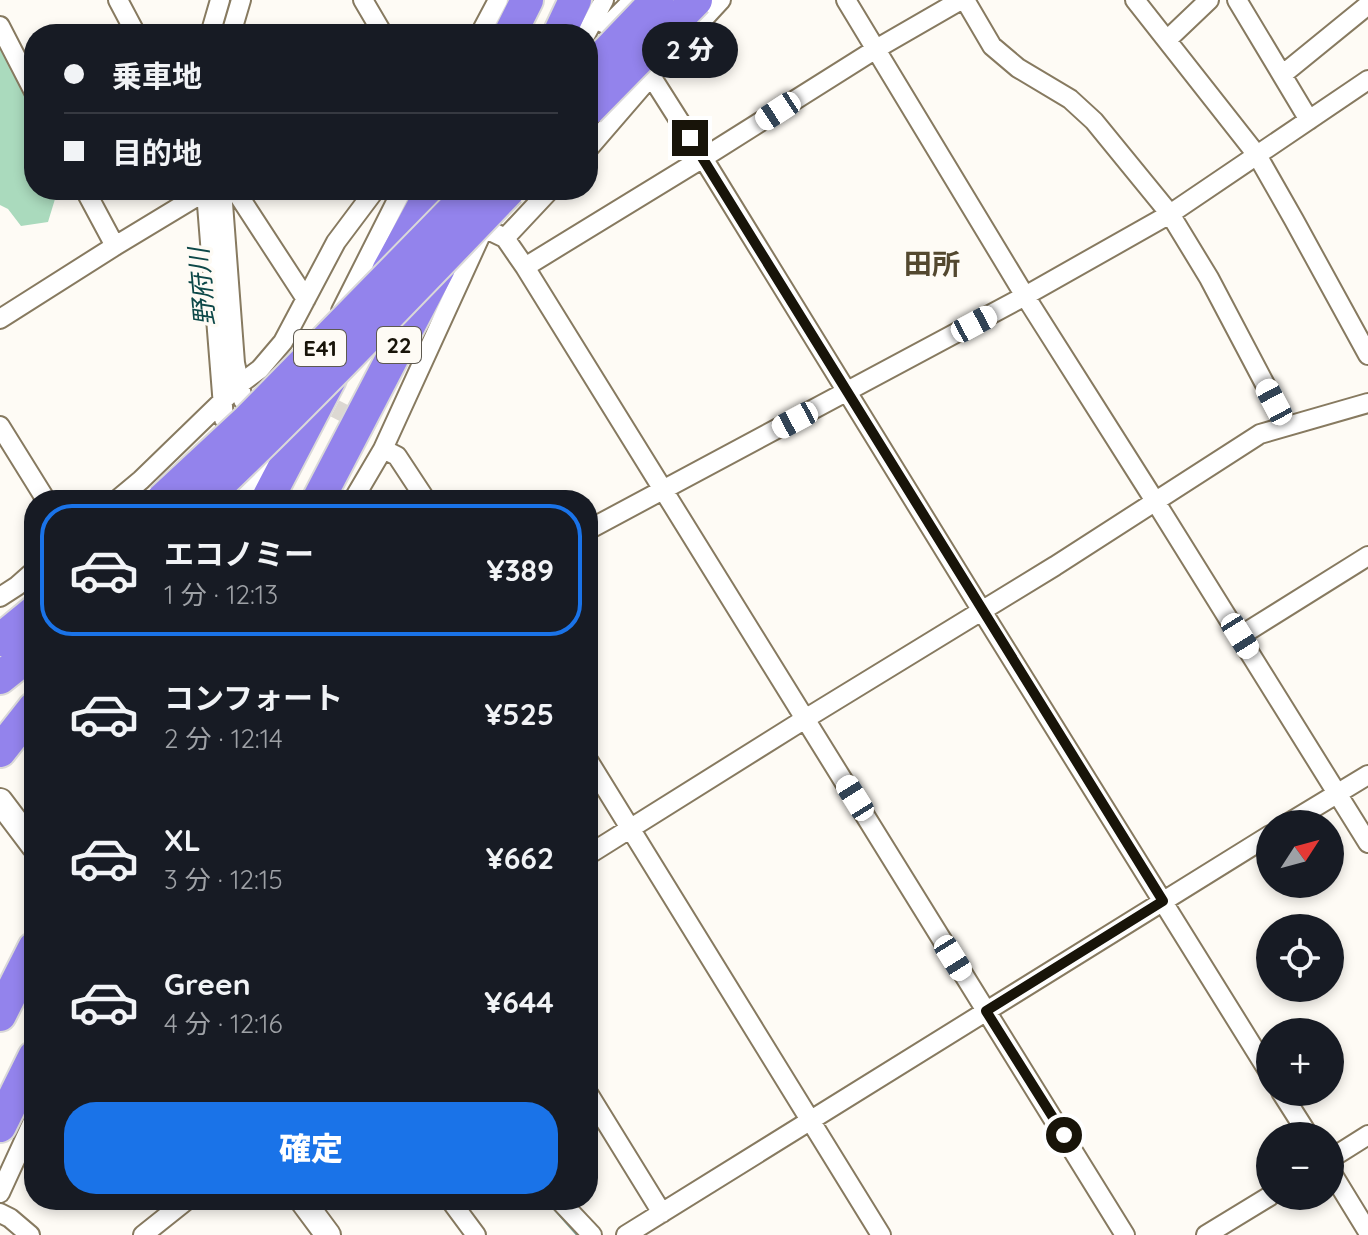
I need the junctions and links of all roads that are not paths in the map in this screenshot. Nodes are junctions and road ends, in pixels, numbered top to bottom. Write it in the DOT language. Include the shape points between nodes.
graph roads {
  1 [pos="118,0"];
  2 [pos="220,0"];
  3 [pos="241,0"];
  4 [pos="363,0"];
  5 [pos="498,0"];
  6 [pos="527,0"];
  7 [pos="604,0"];
  8 [pos="633,0"];
  9 [pos="657,0"];
  10 [pos="696,0"];
  11 [pos="721,0"];
  12 [pos="846,0"];
  13 [pos="963,0"];
  14 [pos="1135,0"];
  15 [pos="1209,0"];
  16 [pos="1237,0"];
  17 [pos="1368,5"];
  18 [pos="591,20"];
  19 [pos="131,24"];
  20 [pos="213,24"];
  21 [pos="234,24"];
  22 [pos="377,24"];
  23 [pos="485,24"];
  24 [pos="515,24"];
  25 [pos="0,26"];
  26 [pos="598,27"];
  27 [pos="1167,40"];
  28 [pos="876,49"];
  29 [pos="598,62"];
  30 [pos="24,73"];
  31 [pos="1282,75"];
  32 [pos="651,76"];
  33 [pos="1368,80"];
  34 [pos="598,100"];
  35 [pos="1309,120"];
  36 [pos="598,137"];
  37 [pos="1257,155"];
  38 [pos="703,158"];
  39 [pos="90,200"];
  40 [pos="196,200"];
  41 [pos="212,200"];
  42 [pos="213,200"];
  43 [pos="242,200"];
  44 [pos="368,200"];
  45 [pos="397,200"];
  46 [pos="427,200"];
  47 [pos="466,200"];
  48 [pos="471,200"];
  49 [pos="499,200"];
  50 [pos="499,200"];
  51 [pos="502,200"];
  52 [pos="541,200"];
  53 [pos="1170,214"];
  54 [pos="484,228"];
  55 [pos="505,238"];
  56 [pos="115,246"];
  57 [pos="525,267"];
  58 [pos="1025,296"];
  59 [pos="306,299"];
  60 [pos="0,319"];
  61 [pos="1368,355"];
  62 [pos="241,392"];
  63 [pos="846,392"];
  64 [pos="1368,403"];
  65 [pos="224,410"];
  66 [pos="0,426"];
  67 [pos="1287,426"];
  68 [pos="384,439"];
  69 [pos="40,490"];
  70 [pos="129,490"];
  71 [pos="173,490"];
  72 [pos="214,490"];
  73 [pos="242,490"];
  74 [pos="247,490"];
  75 [pos="272,490"];
  76 [pos="323,490"];
  77 [pos="358,490"];
  78 [pos="419,490"];
  79 [pos="665,490"];
  80 [pos="1155,501"];
  81 [pos="598,525"];
  82 [pos="1368,556"];
  83 [pos="24,580"];
  84 [pos="0,597"];
  85 [pos="982,611"];
  86 [pos="24,619"];
  87 [pos="1240,636"];
  88 [pos="0,637"];
  89 [pos="24,659"];
  90 [pos="0,678"];
  91 [pos="805,719"];
  92 [pos="24,721"];
  93 [pos="0,751"];
  94 [pos="1368,775"];
  95 [pos="598,776"];
  96 [pos="1337,793"];
  97 [pos="0,801"];
  98 [pos="1310,810"];
  99 [pos="630,829"];
  100 [pos="24,833"];
  101 [pos="1368,843"];
  102 [pos="1256,844"];
  103 [pos="598,849"];
  104 [pos="1163,901"];
  105 [pos="24,968"];
  106 [pos="986,1011"];
  107 [pos="0,1015"];
  108 [pos="1256,1051"];
  109 [pos="24,1089"];
  110 [pos="598,1109"];
  111 [pos="16,1114"];
  112 [pos="809,1121"];
  113 [pos="0,1134"];
  114 [pos="1368,1135"];
  115 [pos="1344,1150"];
  116 [pos="0,1193"];
  117 [pos="1344,1193"];
  118 [pos="1256,1205"];
  119 [pos="174,1210"];
  120 [pos="309,1210"];
  121 [pos="457,1210"];
  122 [pos="568,1210"];
  123 [pos="0,1213"];
  124 [pos="662,1213"];
  125 [pos="1368,1232"];
  126 [pos="30,1235"];
  127 [pos="143,1235"];
  128 [pos="328,1235"];
  129 [pos="476,1235"];
  130 [pos="592,1235"];
  131 [pos="626,1235"];
  132 [pos="881,1235"];
  133 [pos="1125,1235"];
  134 [pos="1206,1235"];
  1 -- 19 [label="street"];
  2 -- 20 [label="street"];
  3 -- 21 [label="street"];
  4 -- 22 [label="street"];
  5 -- 23 [label="street"];
  6 -- 24 [label="highway"];
  7 -- 18 [label="street"];
  8 -- 18 [label="street"];
  9 -- 29 [label="highway, bridge"];
  10 -- 34 [label="highway, bridge"];
  11 -- 32 [label="street"];
  12 -- 28 [label="street"];
  13 -- 28 [label="street"];
  13 -- 53 [label="street" via="992,46 1094,121"];
  14 -- 27 [label="street"];
  15 -- 27 [label="street"];
  16 -- 31 [label="street"];
  17 -- 31 [label="street"];
  25 -- 30 [label="street"];
  26 -- 32 [label="street"];
  27 -- 37 [label="street"];
  28 -- 38 [label="street"];
  28 -- 58 [label="street"];
  31 -- 35 [label="street"];
  32 -- 36 [label="street"];
  32 -- 38 [label="street"];
  33 -- 35 [label="street"];
  35 -- 37 [label="street"];
  37 -- 53 [label="street"];
  37 -- 61 [label="street"];
  38 -- 57 [label="street"];
  38 -- 63 [label="street"];
  39 -- 56 [label="street"];
  40 -- 56 [label="street"];
  41 -- 65 [label="street"];
  42 -- 62 [label="street"];
  43 -- 59 [label="street"];
  44 -- 59 [label="street" via="336,242"];
  45 -- 73 [label="street"];
  46 -- 75 [label="highway, 22"];
  47 -- 71 [label="highway, E41, bridge"];
  48 -- 76 [label="highway, 22"];
  49 -- 74 [label="highway, bridge"];
  50 -- 72 [label="highway, E41, bridge"];
  51 -- 54 [label="street"];
  52 -- 55 [label="street"];
  53 -- 58 [label="street"];
  53 -- 67 [label="street"];
  54 -- 55 [label="street"];
  54 -- 68 [label="street"];
  55 -- 57 [label="street"];
  56 -- 60 [label="street"];
  57 -- 79 [label="street"];
  58 -- 63 [label="street"];
  58 -- 80 [label="street"];
  59 -- 62 [label="street" via="268,374"];
  62 -- 65 [label="street"];
  63 -- 79 [label="street"];
  63 -- 85 [label="street"];
  64 -- 67 [label="street"];
  65 -- 70 [label="street"];
  66 -- 69 [label="street"];
  67 -- 80 [label="street" via="1260,434"];
  68 -- 77 [label="street"];
  68 -- 78 [label="street"];
  79 -- 81 [label="street"];
  79 -- 91 [label="street"];
  80 -- 85 [label="street"];
  80 -- 87 [label="street"];
  82 -- 87 [label="street"];
  83 -- 84 [label="street"];
  85 -- 91 [label="street"];
  85 -- 104 [label="street"];
  86 -- 88 [label="highway"];
  87 -- 96 [label="street"];
  89 -- 90 [label="highway"];
  91 -- 99 [label="street"];
  91 -- 106 [label="street"];
  92 -- 93 [label="highway"];
  94 -- 96 [label="street"];
  95 -- 99 [label="street"];
  96 -- 98 [label="street"];
  96 -- 101 [label="street"];
  97 -- 100 [label="main road"];
  99 -- 103 [label="street"];
  99 -- 112 [label="street"];
  102 -- 104 [label="street"];
  104 -- 106 [label="street"];
  104 -- 108 [label="street"];
  105 -- 107 [label="highway"];
  106 -- 112 [label="street"];
  106 -- 133 [label="street"];
  109 -- 111 [label="highway"];
  110 -- 124 [label="street"];
  111 -- 113 [label="highway"];
  111 -- 116 [label="street"];
  112 -- 124 [label="street"];
  112 -- 132 [label="street"];
  114 -- 115 [label="street"];
  117 -- 125 [label="street"];
  118 -- 134 [label="street"];
  119 -- 127 [label="street"];
  120 -- 128 [label="main road"];
  121 -- 129 [label="street"];
  122 -- 130 [label="street"];
  123 -- 126 [label="street"];
  124 -- 131 [label="street"];
}
